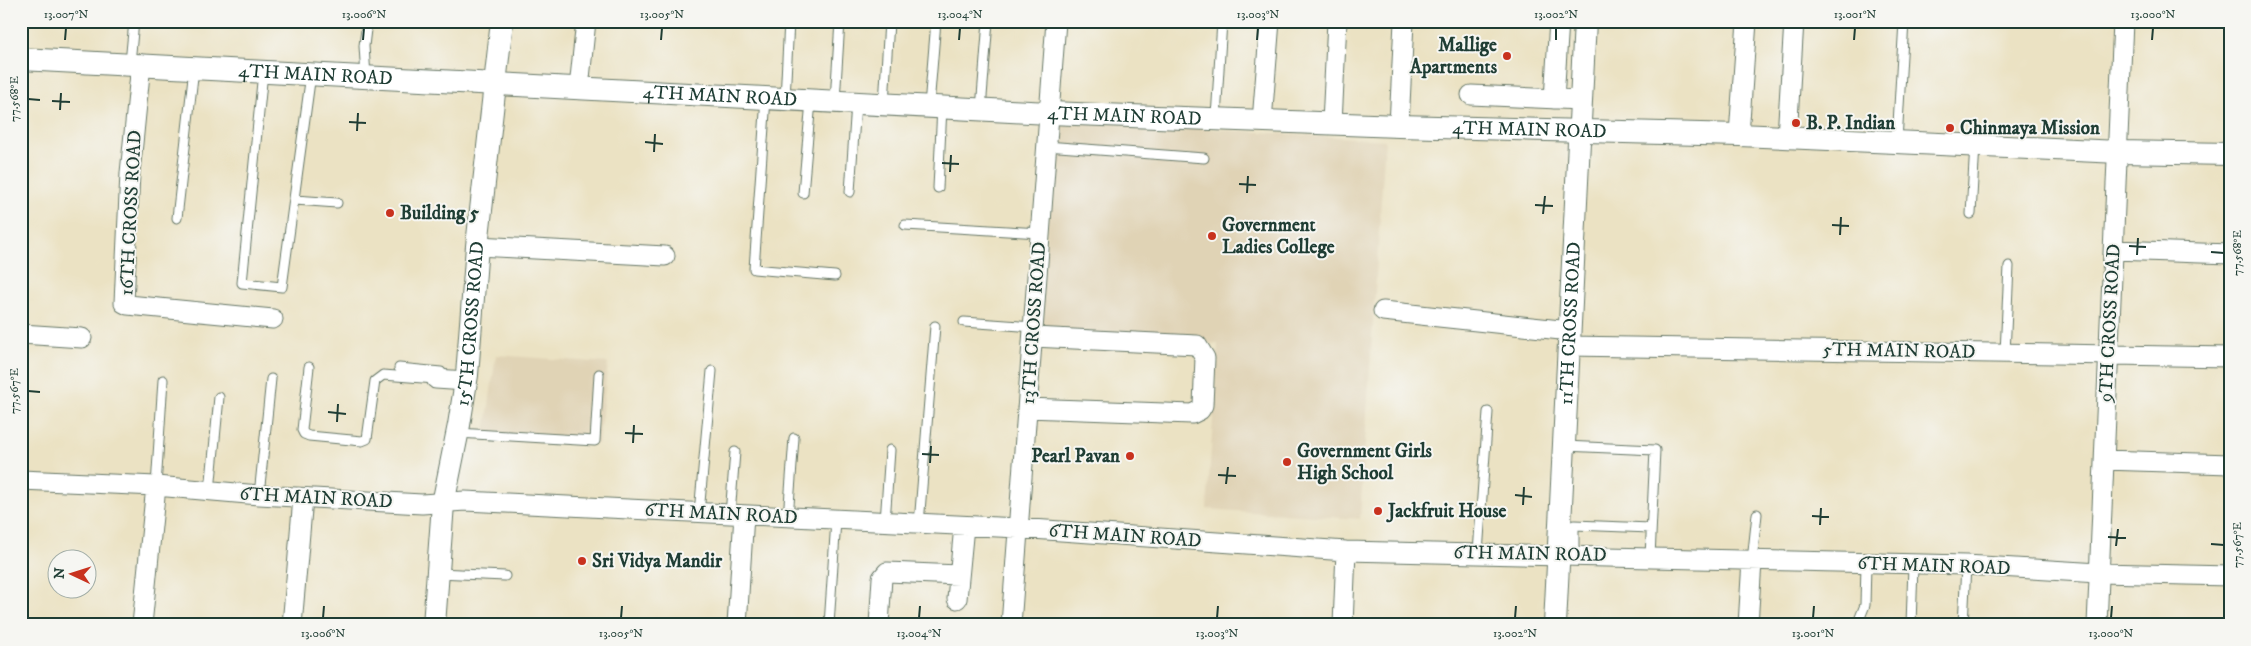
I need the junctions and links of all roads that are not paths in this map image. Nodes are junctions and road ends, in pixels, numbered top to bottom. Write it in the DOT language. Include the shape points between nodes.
graph roads {
  1 [pos="134,21"];
  2 [pos="367,21"];
  3 [pos="502,21"];
  4 [pos="586,21"];
  5 [pos="789,21"];
  6 [pos="840,21"];
  7 [pos="889,21"];
  8 [pos="936,21"];
  9 [pos="988,21"];
  10 [pos="1056,21"];
  11 [pos="1222,21"];
  12 [pos="1270,21"];
  13 [pos="1337,21"];
  14 [pos="1404,21"];
  15 [pos="1559,21"];
  16 [pos="1585,21"];
  17 [pos="1748,21"];
  18 [pos="1794,21"];
  19 [pos="1904,21"];
  20 [pos="2123,21"];
  21 [pos="21,59"];
  22 [pos="135,64"];
  23 [pos="194,68"];
  24 [pos="263,71"];
  25 [pos="311,74"];
  26 [pos="366,77"];
  27 [pos="495,84"];
  28 [pos="579,88"];
  29 [pos="1471,94"];
  30 [pos="776,98"];
  31 [pos="1554,99"];
  32 [pos="811,100"];
  33 [pos="1581,100"];
  34 [pos="845,102"];
  35 [pos="884,104"];
  36 [pos="936,107"];
  37 [pos="981,109"];
  38 [pos="1049,113"];
  39 [pos="1216,119"];
  40 [pos="1262,120"];
  41 [pos="1332,123"];
  42 [pos="1399,126"];
  43 [pos="1579,131"];
  44 [pos="1740,135"];
  45 [pos="1787,137"];
  46 [pos="1897,142"];
  47 [pos="1975,145"];
  48 [pos="1046,146"];
  49 [pos="2119,152"];
  50 [pos="2230,154"];
  51 [pos="1204,158"];
  52 [pos="938,188"];
  53 [pos="850,192"];
  54 [pos="803,193"];
  55 [pos="295,200"];
  56 [pos="337,204"];
  57 [pos="1971,214"];
  58 [pos="177,218"];
  59 [pos="905,225"];
  60 [pos="1040,233"];
  61 [pos="477,246"];
  62 [pos="2114,250"];
  63 [pos="2230,254"];
  64 [pos="665,256"];
  65 [pos="2009,266"];
  66 [pos="835,276"];
  67 [pos="1383,311"];
  68 [pos="273,319"];
  69 [pos="964,322"];
  70 [pos="935,326"];
  71 [pos="1033,332"];
  72 [pos="21,334"];
  73 [pos="82,338"];
  74 [pos="1569,339"];
  75 [pos="2005,352"];
  76 [pos="2108,354"];
  77 [pos="2230,357"];
  78 [pos="309,367"];
  79 [pos="399,368"];
  80 [pos="712,371"];
  81 [pos="599,374"];
  82 [pos="470,377"];
  83 [pos="271,379"];
  84 [pos="436,379"];
  85 [pos="163,380"];
  86 [pos="219,397"];
  87 [pos="1027,408"];
  88 [pos="1488,412"];
  89 [pos="458,434"];
  90 [pos="794,438"];
  91 [pos="1564,446"];
  92 [pos="890,450"];
  93 [pos="735,452"];
  94 [pos="2104,460"];
  95 [pos="2230,464"];
  96 [pos="21,480"];
  97 [pos="156,486"];
  98 [pos="210,492"];
  99 [pos="259,495"];
  100 [pos="303,498"];
  101 [pos="443,504"];
  102 [pos="700,513"];
  103 [pos="1757,514"];
  104 [pos="737,515"];
  105 [pos="788,518"];
  106 [pos="836,520"];
  107 [pos="885,522"];
  108 [pos="919,524"];
  109 [pos="964,526"];
  110 [pos="1018,528"];
  111 [pos="1651,528"];
  112 [pos="1346,550"];
  113 [pos="1478,553"];
  114 [pos="1566,555"];
  115 [pos="1650,558"];
  116 [pos="1752,561"];
  117 [pos="1866,564"];
  118 [pos="1913,566"];
  119 [pos="1966,566"];
  120 [pos="438,573"];
  121 [pos="2099,573"];
  122 [pos="959,575"];
  123 [pos="505,576"];
  124 [pos="2230,576"];
  125 [pos="957,599"];
  126 [pos="142,625"];
  127 [pos="292,625"];
  128 [pos="434,625"];
  129 [pos="737,625"];
  130 [pos="829,625"];
  131 [pos="879,625"];
  132 [pos="1011,625"];
  133 [pos="1342,625"];
  134 [pos="1555,625"];
  135 [pos="1748,625"];
  136 [pos="1857,625"];
  137 [pos="1911,625"];
  138 [pos="1963,625"];
  139 [pos="2097,625"];
  1 -- 22 [label="lane"];
  2 -- 26 [label="lane" via="364,46"];
  3 -- 27 [label="street, 15TH CROSS ROAD"];
  4 -- 28 [label="street"];
  5 -- 30 [label="lane"];
  6 -- 34 [label="lane"];
  7 -- 35 [label="lane"];
  8 -- 36 [label="lane"];
  9 -- 37 [label="lane"];
  10 -- 38 [label="street, 13TH CROSS ROAD"];
  11 -- 39 [label="lane"];
  12 -- 40 [label="street"];
  13 -- 41 [label="street"];
  14 -- 42 [label="street"];
  15 -- 31 [label="street"];
  16 -- 33 [label="street, 11TH CROSS ROAD"];
  17 -- 44 [label="street"];
  18 -- 45 [label="street"];
  19 -- 46 [label="lane"];
  20 -- 49 [label="street, 9TH CROSS ROAD"];
  21 -- 22 [label="street, 4TH MAIN ROAD"];
  22 -- 23 [label="street, 4TH MAIN ROAD"];
  22 -- 68 [label="street, 16TH CROSS ROAD" via="124,303 128,306"];
  23 -- 24 [label="street, 4TH MAIN ROAD"];
  23 -- 58 [label="lane"];
  24 -- 25 [label="street, 4TH MAIN ROAD"];
  24 -- 55 [label="lane" via="242,283 282,287"];
  25 -- 26 [label="street, 4TH MAIN ROAD"];
  25 -- 55 [label="lane"];
  26 -- 27 [label="street, 4TH MAIN ROAD"];
  27 -- 28 [label="street, 4TH MAIN ROAD"];
  27 -- 61 [label="street, 15TH CROSS ROAD"];
  28 -- 30 [label="street, 4TH MAIN ROAD"];
  29 -- 31 [label="street"];
  30 -- 32 [label="street, 4TH MAIN ROAD"];
  30 -- 66 [label="lane" via="754,269"];
  31 -- 33 [label="street"];
  32 -- 34 [label="street, 4TH MAIN ROAD"];
  32 -- 54 [label="lane"];
  33 -- 43 [label="street, 11TH CROSS ROAD"];
  34 -- 35 [label="street, 4TH MAIN ROAD"];
  34 -- 53 [label="lane"];
  35 -- 36 [label="street, 4TH MAIN ROAD"];
  36 -- 37 [label="street, 4TH MAIN ROAD"];
  36 -- 52 [label="lane"];
  37 -- 38 [label="street, 4TH MAIN ROAD"];
  38 -- 39 [label="street, 4TH MAIN ROAD"];
  38 -- 48 [label="street, 13TH CROSS ROAD"];
  39 -- 40 [label="street, 4TH MAIN ROAD"];
  40 -- 41 [label="street, 4TH MAIN ROAD"];
  41 -- 42 [label="street, 4TH MAIN ROAD"];
  42 -- 43 [label="street, 4TH MAIN ROAD"];
  43 -- 44 [label="street, 4TH MAIN ROAD"];
  43 -- 74 [label="street, 11TH CROSS ROAD"];
  44 -- 45 [label="street, 4TH MAIN ROAD"];
  45 -- 46 [label="street, 4TH MAIN ROAD"];
  46 -- 47 [label="street, 4TH MAIN ROAD"];
  47 -- 49 [label="street, 4TH MAIN ROAD"];
  47 -- 57 [label="lane"];
  48 -- 51 [label="lane"];
  48 -- 60 [label="street, 13TH CROSS ROAD"];
  49 -- 50 [label="street, 4TH MAIN ROAD"];
  49 -- 62 [label="street, 9TH CROSS ROAD"];
  55 -- 56 [label="lane"];
  59 -- 60 [label="lane"];
  60 -- 71 [label="street, 13TH CROSS ROAD"];
  61 -- 64 [label="street"];
  61 -- 82 [label="street, 15TH CROSS ROAD"];
  62 -- 63 [label="street"];
  62 -- 76 [label="street, 9TH CROSS ROAD"];
  65 -- 75 [label="lane"];
  67 -- 74 [label="street, 5TH MAIN ROAD"];
  69 -- 71 [label="lane"];
  70 -- 108 [label="lane"];
  71 -- 87 [label="street, 13TH CROSS ROAD"];
  71 -- 87 [label="street" via="1197,345 1205,358 1203,405 1192,414"];
  72 -- 73 [label="street"];
  74 -- 75 [label="street, 5TH MAIN ROAD"];
  74 -- 91 [label="street, 11TH CROSS ROAD"];
  75 -- 76 [label="street, 5TH MAIN ROAD"];
  76 -- 77 [label="street, 5TH MAIN ROAD"];
  76 -- 94 [label="street, 9TH CROSS ROAD"];
  78 -- 84 [label="lane" via="304,434 362,441 368,439 370,433 378,377"];
  79 -- 82 [label="lane"];
  80 -- 102 [label="lane"];
  81 -- 89 [label="lane" via="595,441"];
  82 -- 84 [label="street"];
  82 -- 89 [label="street, 15TH CROSS ROAD"];
  83 -- 99 [label="lane"];
  85 -- 97 [label="lane"];
  86 -- 98 [label="lane"];
  87 -- 110 [label="street, 13TH CROSS ROAD"];
  88 -- 113 [label="lane"];
  89 -- 101 [label="street, 15TH CROSS ROAD"];
  90 -- 105 [label="lane"];
  91 -- 111 [label="lane" via="1655,450"];
  91 -- 114 [label="street, 11TH CROSS ROAD"];
  92 -- 107 [label="lane"];
  93 -- 104 [label="lane"];
  94 -- 95 [label="street"];
  94 -- 121 [label="street, 9TH CROSS ROAD"];
  96 -- 97 [label="street, 6TH MAIN ROAD"];
  97 -- 98 [label="street, 6TH MAIN ROAD"];
  97 -- 126 [label="street"];
  98 -- 99 [label="street, 6TH MAIN ROAD"];
  99 -- 100 [label="street, 6TH MAIN ROAD"];
  100 -- 101 [label="street, 6TH MAIN ROAD"];
  100 -- 127 [label="street"];
  101 -- 102 [label="street, 6TH MAIN ROAD" via="464,502"];
  101 -- 120 [label="street, 15TH CROSS ROAD"];
  102 -- 104 [label="street, 6TH MAIN ROAD"];
  103 -- 116 [label="lane"];
  104 -- 105 [label="street, 6TH MAIN ROAD"];
  104 -- 129 [label="street"];
  105 -- 106 [label="street, 6TH MAIN ROAD"];
  106 -- 107 [label="street, 6TH MAIN ROAD"];
  106 -- 130 [label="lane"];
  107 -- 108 [label="street, 6TH MAIN ROAD"];
  108 -- 109 [label="street, 6TH MAIN ROAD"];
  109 -- 110 [label="street, 6TH MAIN ROAD"];
  109 -- 122 [label="street"];
  110 -- 112 [label="street, 6TH MAIN ROAD"];
  110 -- 132 [label="street, 13TH CROSS ROAD"];
  111 -- 114 [label="lane" via="1574,525"];
  111 -- 115 [label="lane"];
  112 -- 113 [label="street, 6TH MAIN ROAD"];
  112 -- 133 [label="street"];
  113 -- 114 [label="street, 6TH MAIN ROAD"];
  114 -- 115 [label="street, 6TH MAIN ROAD"];
  114 -- 134 [label="street, 11TH CROSS ROAD"];
  115 -- 116 [label="street, 6TH MAIN ROAD"];
  116 -- 117 [label="street, 6TH MAIN ROAD"];
  116 -- 135 [label="street"];
  117 -- 118 [label="street, 6TH MAIN ROAD"];
  117 -- 136 [label="lane" via="1865,605"];
  118 -- 119 [label="street, 6TH MAIN ROAD"];
  118 -- 137 [label="lane"];
  119 -- 121 [label="street, 6TH MAIN ROAD"];
  119 -- 138 [label="lane"];
  120 -- 123 [label="lane"];
  120 -- 128 [label="street, 15TH CROSS ROAD"];
  121 -- 124 [label="street, 6TH MAIN ROAD"];
  121 -- 139 [label="street, 9TH CROSS ROAD"];
  122 -- 125 [label="street"];
  122 -- 131 [label="street" via="887,572 882,578"];
}
